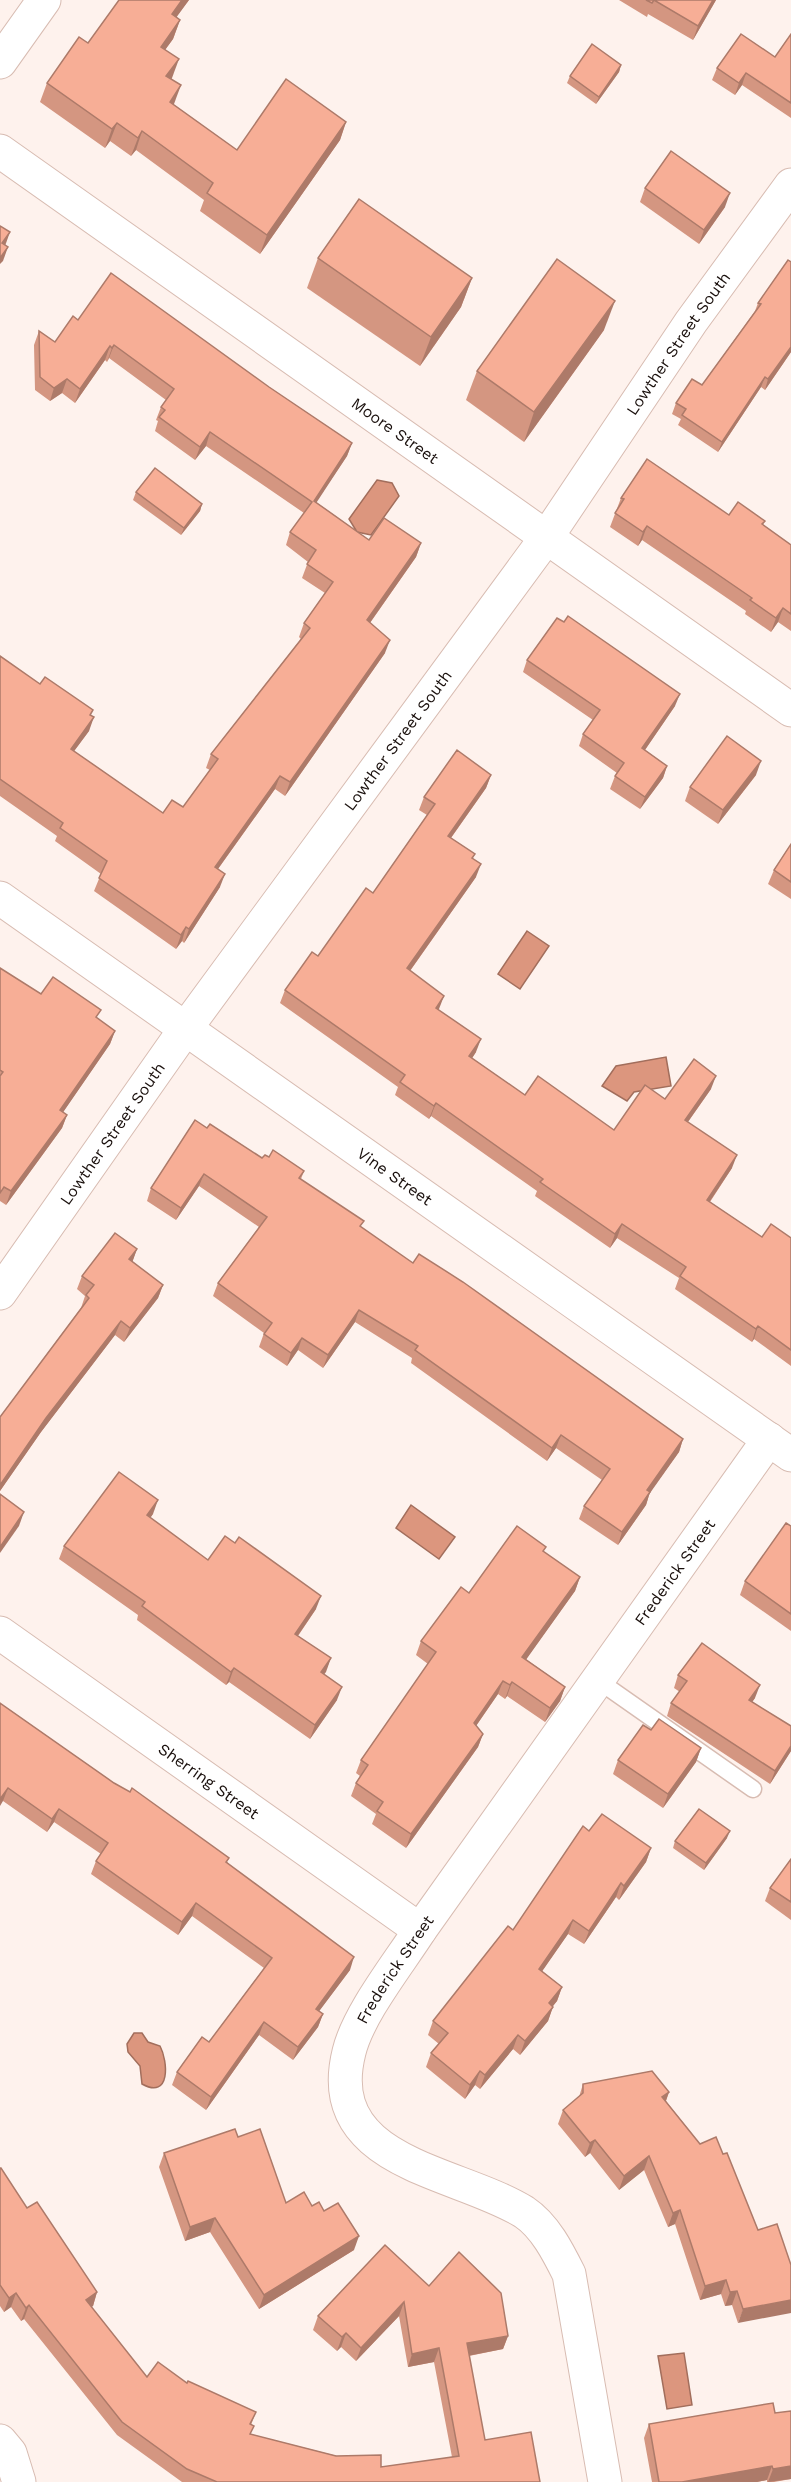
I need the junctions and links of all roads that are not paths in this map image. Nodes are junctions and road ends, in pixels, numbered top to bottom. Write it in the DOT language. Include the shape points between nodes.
graph roads {
  1 [pos="44,0"];
  2 [pos="0,62"];
  3 [pos="0,151"];
  4 [pos="791,185"];
  5 [pos="546,538"];
  6 [pos="791,710"];
  7 [pos="0,897"];
  8 [pos="186,1028"];
  9 [pos="0,1293"];
  10 [pos="780,1447"];
  11 [pos="0,1633"];
  12 [pos="597,1679"];
  13 [pos="753,1789"];
  14 [pos="420,1930"];
  15 [pos="10,2459"];
  16 [pos="43,2482"];
  17 [pos="605,2482"];
  1 -- 2 [label="street"];
  3 -- 5 [label="street, Moore Street"];
  4 -- 5 [label="street, Lowther Street South" via="691,322"];
  5 -- 6 [label="street, Moore Street"];
  5 -- 8 [label="street, Lowther Street South"];
  7 -- 8 [label="street, Vine Street"];
  8 -- 9 [label="street, Lowther Street South"];
  8 -- 10 [label="street, Vine Street"];
  10 -- 12 [label="street, Frederick Street"];
  11 -- 14 [label="street, Sherring Street"];
  12 -- 13 [label="lane"];
  12 -- 14 [label="street, Frederick Street"];
  14 -- 17 [label="street, Frederick Street" via="366,2013 349,2051 345,2088 356,2124 385,2151 525,2212 554,2243 569,2274"];
  15 -- 16 [label="street"];
}
